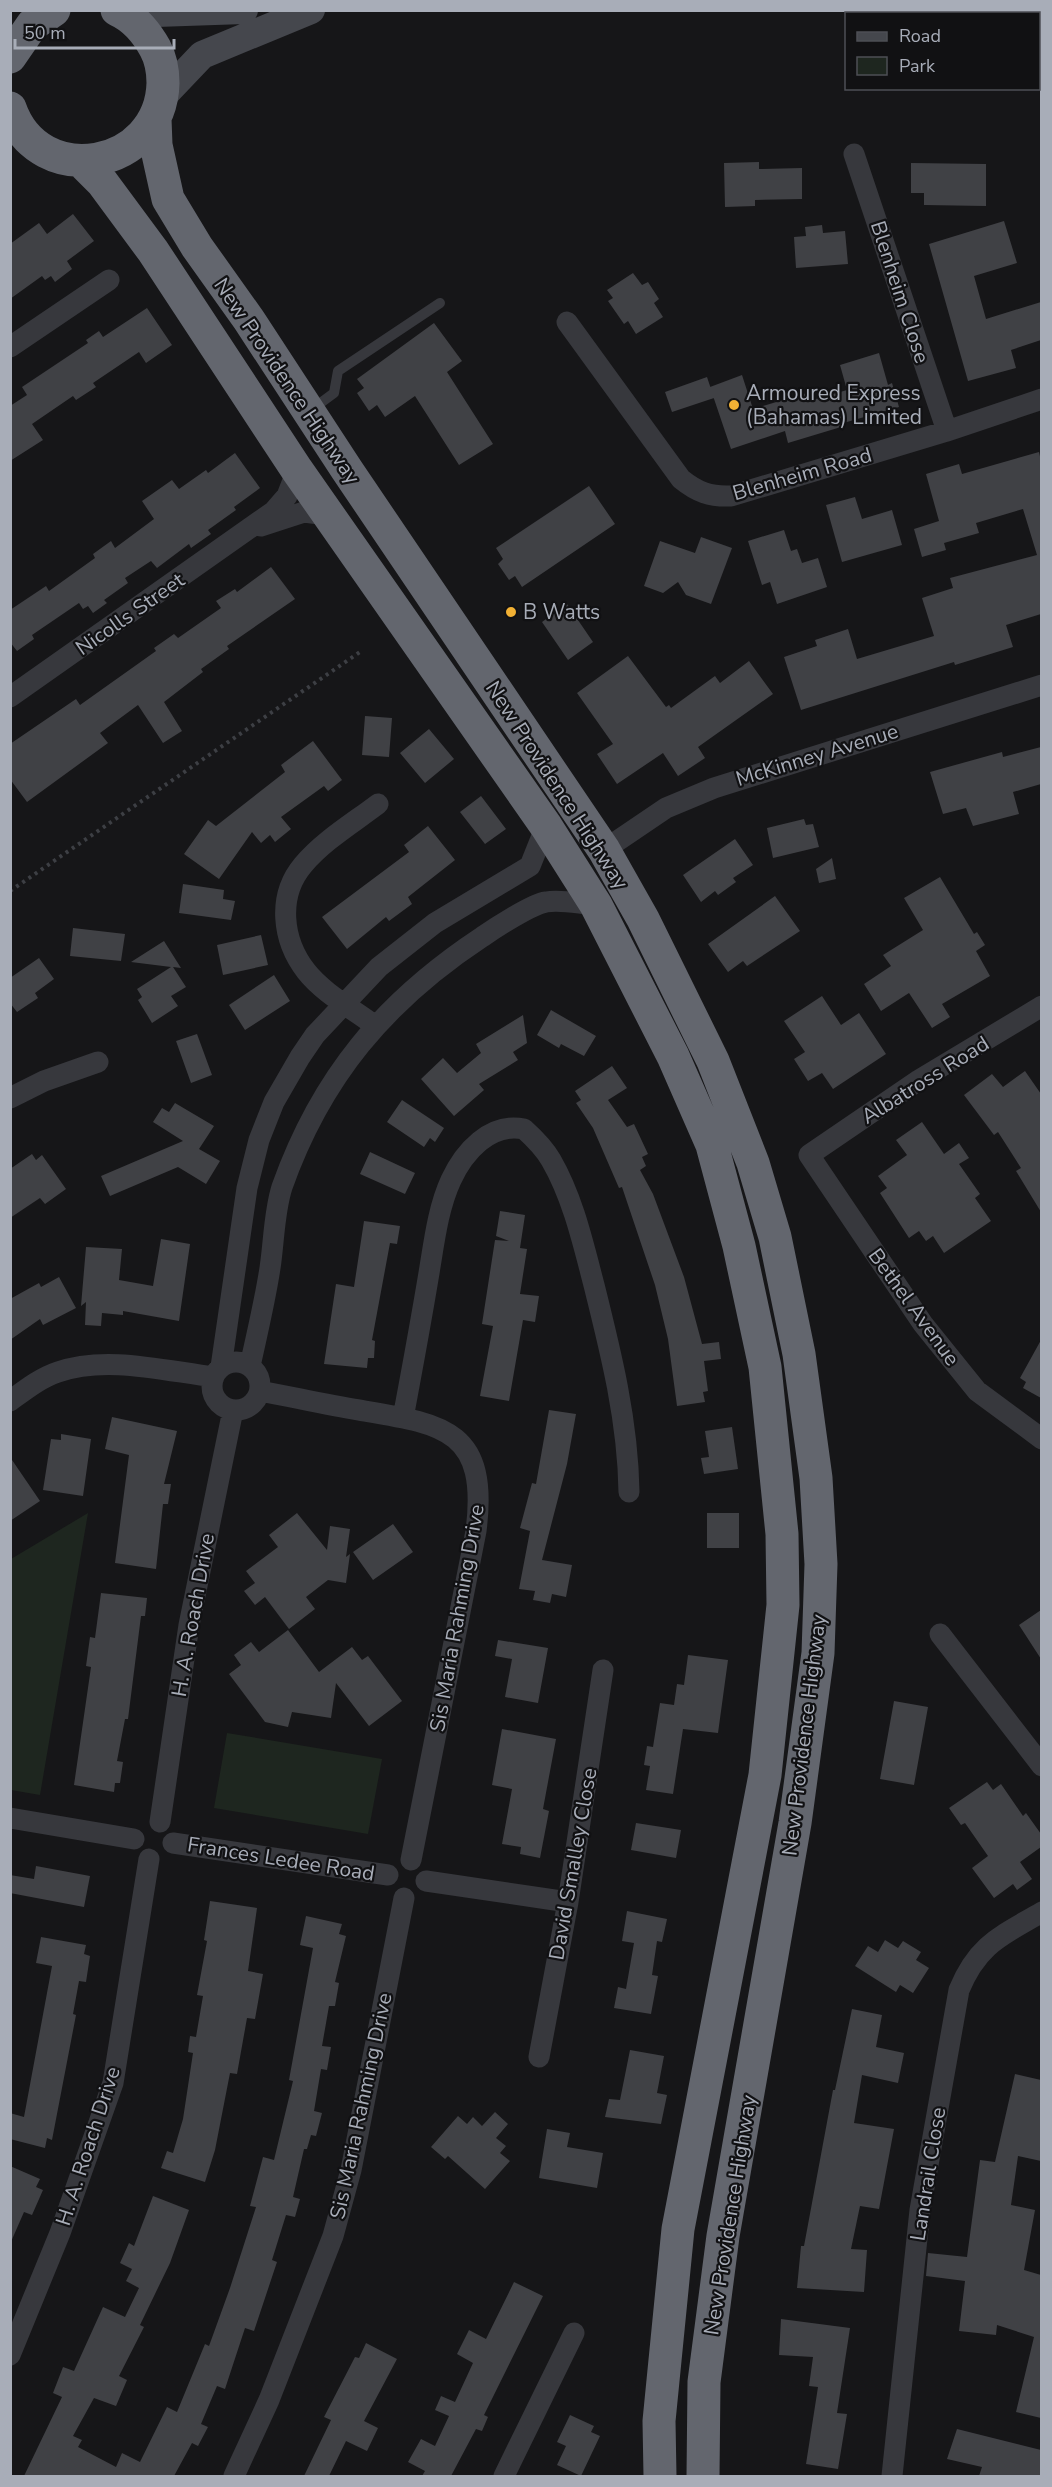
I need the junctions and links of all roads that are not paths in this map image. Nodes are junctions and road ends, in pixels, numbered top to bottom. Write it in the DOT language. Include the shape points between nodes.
graph roads {
  1 [pos="54,10"];
  2 [pos="243,10"];
  3 [pos="310,10"];
  4 [pos="122,13"];
  5 [pos="10,57"];
  6 [pos="159,107"];
  7 [pos="10,108"];
  8 [pos="10,150"];
  9 [pos="49,154"];
  10 [pos="854,154"];
  11 [pos="82,162"];
  12 [pos="110,280"];
  13 [pos="440,303"];
  14 [pos="567,322"];
  15 [pos="10,347"];
  16 [pos="1041,399"];
  17 [pos="308,412"];
  18 [pos="947,431"];
  19 [pos="297,470"];
  20 [pos="327,515"];
  21 [pos="249,531"];
  22 [pos="1041,685"];
  23 [pos="10,696"];
  24 [pos="378,804"];
  25 [pos="546,826"];
  26 [pos="604,850"];
  27 [pos="596,905"];
  28 [pos="344,1002"];
  29 [pos="1038,1014"];
  30 [pos="374,1025"];
  31 [pos="98,1062"];
  32 [pos="10,1098"];
  33 [pos="809,1155"];
  34 [pos="250,1366"];
  35 [pos="218,1372"];
  36 [pos="260,1390"];
  37 [pos="10,1401"];
  38 [pos="233,1410"];
  39 [pos="403,1418"];
  40 [pos="1041,1439"];
  41 [pos="629,1491"];
  42 [pos="940,1634"];
  43 [pos="603,1670"];
  44 [pos="1041,1766"];
  45 [pos="10,1818"];
  46 [pos="160,1822"];
  47 [pos="134,1839"];
  48 [pos="173,1843"];
  49 [pos="149,1859"];
  50 [pos="411,1860"];
  51 [pos="388,1875"];
  52 [pos="426,1881"];
  53 [pos="404,1898"];
  54 [pos="568,1902"];
  55 [pos="1041,1912"];
  56 [pos="539,2057"];
  57 [pos="574,2333"];
  58 [pos="10,2355"];
  59 [pos="234,2476"];
  60 [pos="504,2476"];
  61 [pos="660,2476"];
  62 [pos="704,2476"];
  63 [pos="892,2476"];
  1 -- 5 [label="highway" via="32,24"];
  2 -- 4 [label="main road"];
  3 -- 6 [label="main road" via="202,55"];
  4 -- 6 [label="highway, New Providence Highway" via="146,32 158,52 163,72"];
  6 -- 11 [label="highway" via="140,138 120,152"];
  6 -- 17 [label="highway, New Providence Highway" via="156,145 168,199"];
  7 -- 9 [label="highway" via="23,132"];
  8 -- 9 [label="highway"];
  9 -- 11 [label="highway"];
  10 -- 18 [label="street, Blenheim Close"];
  11 -- 19 [label="highway, New Providence Highway" via="102,182 153,252"];
  12 -- 15 [label="street"];
  13 -- 17 [label="lane" via="339,371 334,393"];
  14 -- 18 [label="street, Blenheim Road" via="681,479 704,494 731,496"];
  16 -- 18 [label="street, Blenheim Road"];
  17 -- 26 [label="highway, New Providence Highway"];
  19 -- 20 [label="highway, New Providence Highway"];
  19 -- 21 [label="street" via="287,496"];
  20 -- 21 [label="street" via="304,512"];
  20 -- 25 [label="highway, New Providence Highway"];
  21 -- 23 [label="street, Nicolls Street"];
  22 -- 26 [label="street, McKinney Avenue" via="714,788 666,808"];
  24 -- 28 [label="street" via="304,864 286,896 285,916 296,953 310,975"];
  25 -- 27 [label="highway, New Providence Highway"];
  25 -- 28 [label="street" via="530,866 435,923 378,968"];
  26 -- 62 [label="highway, New Providence Highway" via="684,998 753,1163 775,1237 799,1354 820,1521 821,1608 809,1732 723,2236 704,2382"];
  27 -- 30 [label="street" via="545,902 495,928 414,986"];
  27 -- 61 [label="highway, New Providence Highway" via="673,1056 712,1145 740,1246 765,1367 782,1534 780,1638 765,1775 678,2229 659,2421"];
  28 -- 30 [label="street"];
  28 -- 35 [label="street" via="300,1057 274,1102 259,1140 247,1188"];
  29 -- 33 [label="street, Albatross Road" via="919,1080"];
  30 -- 34 [label="street" via="322,1098 281,1191"];
  31 -- 32 [label="street"];
  33 -- 40 [label="street, Bethel Avenue" via="923,1324 977,1391"];
  34 -- 35 [label="street" via="240,1362"];
  34 -- 36 [label="street" via="259,1377"];
  35 -- 37 [label="street" via="86,1365 57,1372"];
  35 -- 38 [label="street" via="212,1384 215,1398"];
  36 -- 38 [label="street" via="250,1406"];
  36 -- 39 [label="street, Sis Maria Rahming Drive"];
  38 -- 46 [label="street, H. A. Roach Drive" via="189,1625"];
  39 -- 41 [label="street" via="438,1226 451,1181 485,1136 500,1129 524,1129 551,1161 575,1216 623,1412"];
  39 -- 50 [label="street, Sis Maria Rahming Drive" via="440,1427 454,1437 466,1450 479,1491 476,1531"];
  42 -- 44 [label="street"];
  43 -- 54 [label="street, David Smalley Close"];
  45 -- 47 [label="street"];
  46 -- 47 [label="street" via="146,1822"];
  46 -- 48 [label="street" via="171,1830"];
  47 -- 49 [label="street" via="138,1852"];
  48 -- 49 [label="street" via="168,1854"];
  48 -- 51 [label="street, Frances Ledee Road"];
  49 -- 58 [label="street, H. A. Roach Drive" via="113,2083 67,2213"];
  50 -- 51 [label="street" via="398,1861"];
  50 -- 52 [label="street" via="423,1868"];
  51 -- 53 [label="street" via="390,1887"];
  52 -- 53 [label="street" via="418,1894"];
  52 -- 54 [label="street"];
  53 -- 59 [label="street, Sis Maria Rahming Drive" via="351,2170 333,2236 269,2400"];
  54 -- 56 [label="street, David Smalley Close"];
  55 -- 63 [label="street, Landrail Close" via="986,1946 968,1969 959,1990 920,2210"];
  57 -- 60 [label="street"];
}
